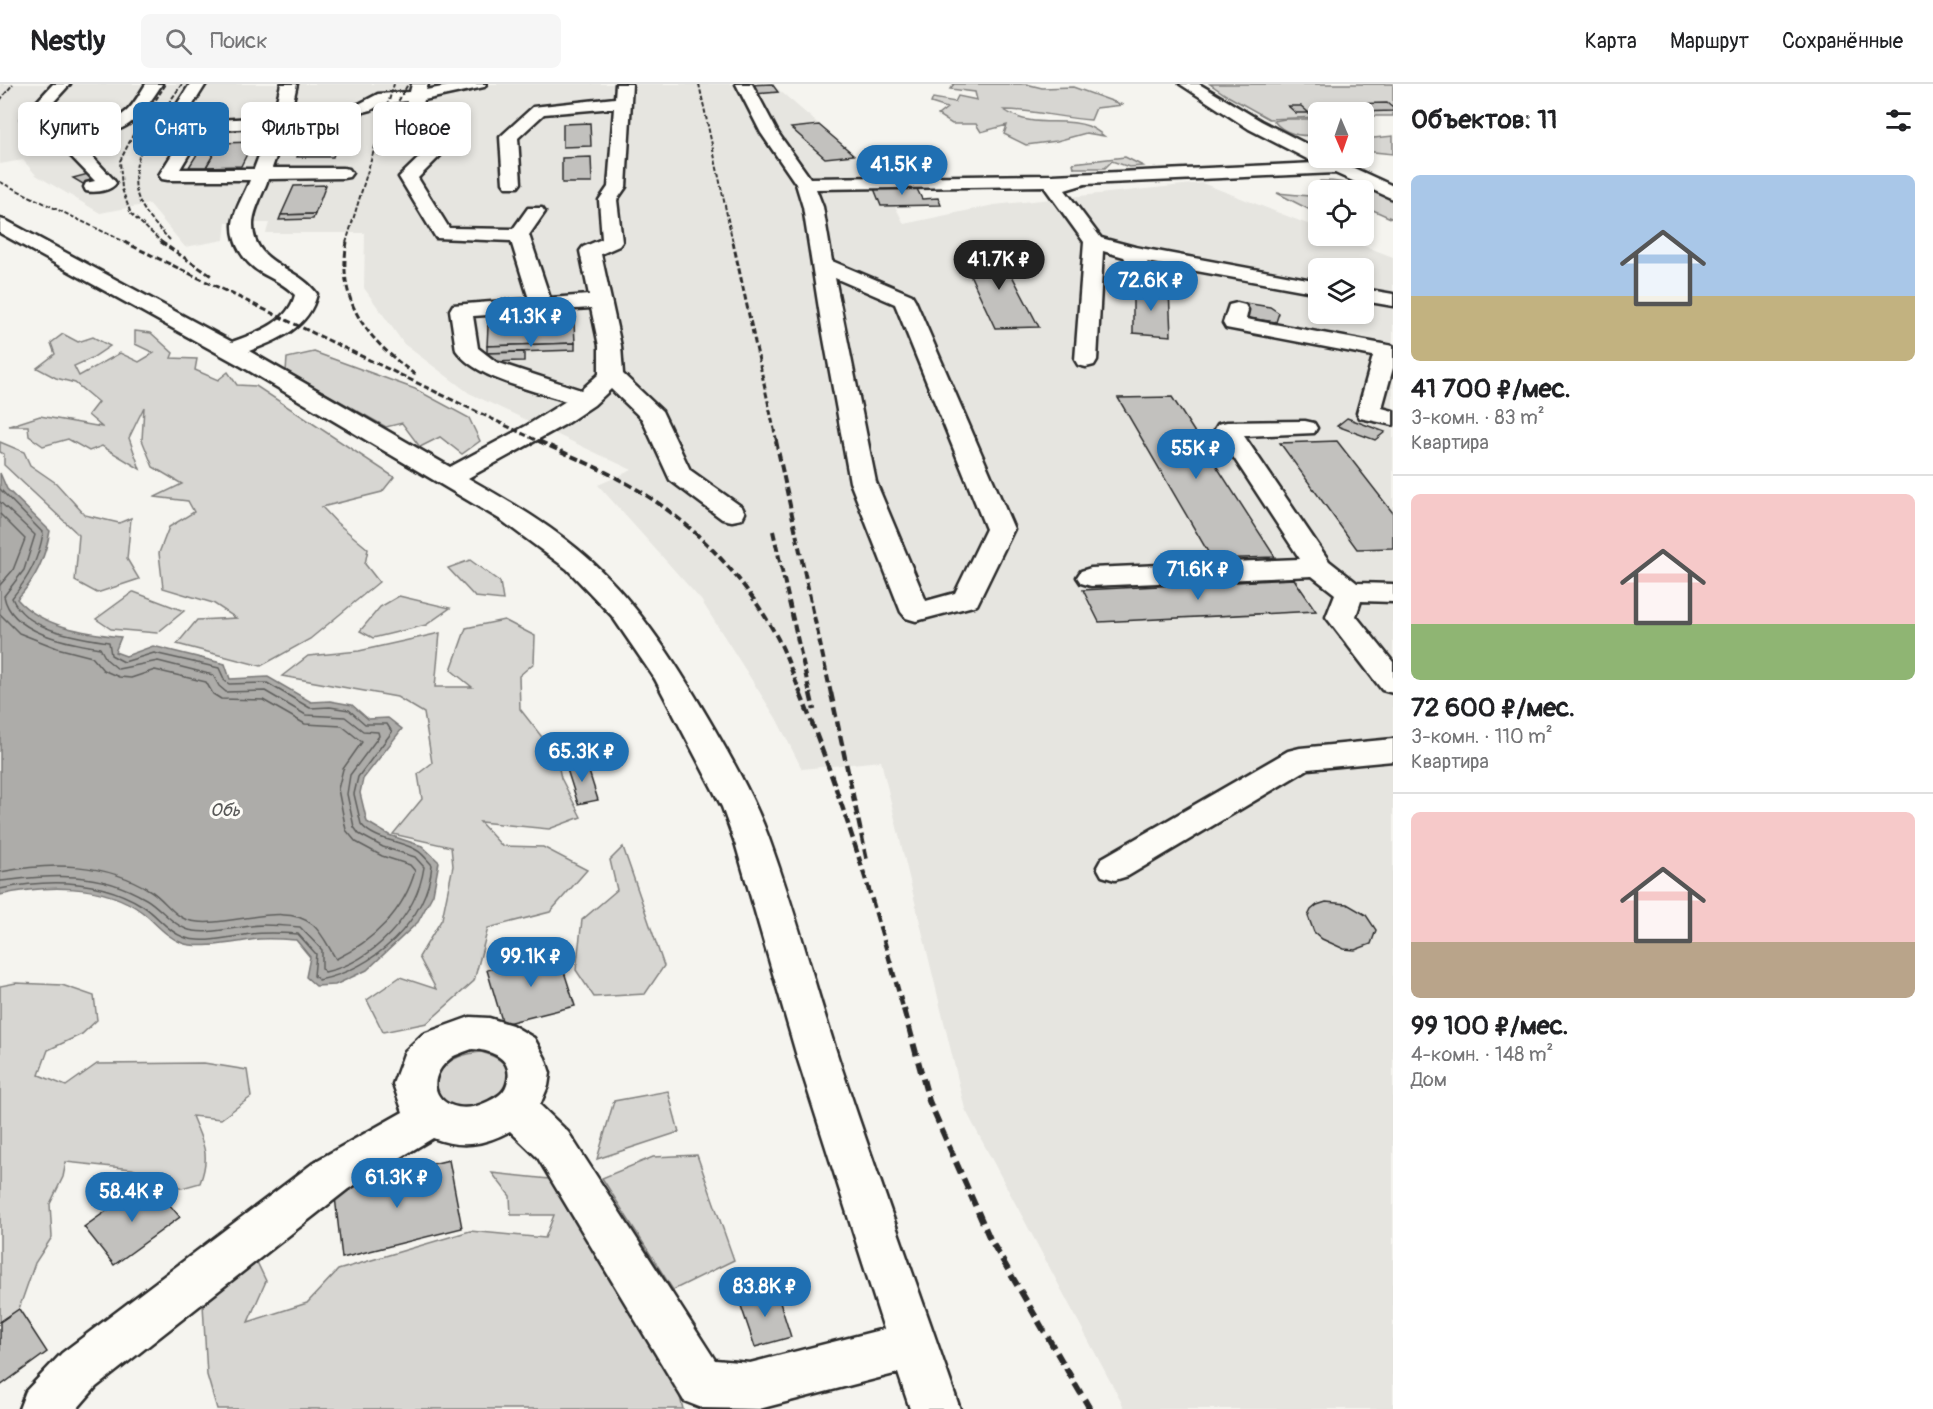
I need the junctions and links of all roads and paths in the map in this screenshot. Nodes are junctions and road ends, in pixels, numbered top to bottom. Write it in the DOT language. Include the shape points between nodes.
graph roads {
  1 [pos="62,84"];
  2 [pos="154,84"];
  3 [pos="198,84"];
  4 [pos="289,84"];
  5 [pos="478,84"];
  6 [pos="744,84"];
  7 [pos="1188,84"];
  8 [pos="1197,84"];
  9 [pos="418,90"];
  10 [pos="380,92"];
  11 [pos="623,93"];
  12 [pos="1211,97"];
  13 [pos="45,102"];
  14 [pos="186,102"];
  15 [pos="285,102"];
  16 [pos="361,108"];
  17 [pos="121,121"];
  18 [pos="1308,152"];
  19 [pos="81,156"];
  20 [pos="180,156"];
  21 [pos="268,156"];
  22 [pos="431,156"];
  23 [pos="898,165"];
  24 [pos="1340,168"];
  25 [pos="343,173"];
  26 [pos="261,174"];
  27 [pos="1087,178"];
  28 [pos="969,182"];
  29 [pos="512,183"];
  30 [pos="805,184"];
  31 [pos="93,187"];
  32 [pos="1393,193"];
  33 [pos="535,212"];
  34 [pos="0,225"];
  35 [pos="519,236"];
  36 [pos="1094,242"];
  37 [pos="1132,253"];
  38 [pos="823,265"];
  39 [pos="1148,282"];
  40 [pos="1308,285"];
  41 [pos="1374,297"];
  42 [pos="600,300"];
  43 [pos="1393,300"];
  44 [pos="542,305"];
  45 [pos="1237,310"];
  46 [pos="230,351"];
  47 [pos="1389,352"];
  48 [pos="1086,360"];
  49 [pos="611,376"];
  50 [pos="586,400"];
  51 [pos="1393,418"];
  52 [pos="1305,428"];
  53 [pos="451,477"];
  54 [pos="732,513"];
  55 [pos="1319,567"];
  56 [pos="1091,578"];
  57 [pos="1350,592"];
  58 [pos="1393,593"];
  59 [pos="1393,683"];
  60 [pos="1393,750"];
  61 [pos="1115,867"];
  62 [pos="514,1108"];
  63 [pos="430,1118"];
  64 [pos="914,1345"];
  65 [pos="44,1409"];
  66 [pos="934,1409"];
  1 -- 13 [label="street"];
  2 -- 17 [label="street" via="132,116"];
  3 -- 14 [label="street"];
  4 -- 15 [label="street"];
  5 -- 9 [label="street" via="462,90"];
  6 -- 30 [label="street" via="770,133"];
  7 -- 12 [label="street"];
  8 -- 12 [label="street"];
  9 -- 10 [label="street"];
  10 -- 16 [label="street"];
  11 -- 29 [label="street" via="540,110 509,137"];
  11 -- 42 [label="street" via="617,187 608,200 612,242 590,251"];
  12 -- 18 [label="street"];
  19 -- 31 [label="street" via="107,183"];
  20 -- 26 [label="street" via="168,175"];
  21 -- 26 [label="street"];
  22 -- 35 [label="street" via="408,177 443,234"];
  23 -- 28 [label="street" via="956,168"];
  24 -- 27 [label="street"];
  24 -- 32 [label="street"];
  25 -- 26 [label="street"];
  26 -- 46 [label="street" via="243,223 248,247 259,264 298,284 306,300 291,322"];
  27 -- 28 [label="street"];
  27 -- 36 [label="street" via="1054,188"];
  28 -- 30 [label="street"];
  30 -- 38 [label="street"];
  33 -- 35 [label="street"];
  34 -- 46 [label="street"];
  35 -- 44 [label="street"];
  36 -- 37 [label="street"];
  36 -- 48 [label="street"];
  37 -- 39 [label="street"];
  37 -- 40 [label="street"];
  38 -- 38 [label="street" via="863,482 916,612 967,598 1000,529 904,300"];
  41 -- 43 [label="street"];
  42 -- 44 [label="street"];
  42 -- 49 [label="street" via="610,346"];
  44 -- 50 [label="street" via="461,310 467,350 488,367"];
  45 -- 47 [label="street" via="1234,323"];
  46 -- 53 [label="street"];
  47 -- 51 [label="street" via="1369,413"];
  49 -- 50 [label="street"];
  49 -- 54 [label="street" via="653,416 679,474"];
  50 -- 53 [label="street"];
  52 -- 55 [label="street" via="1227,429"];
  53 -- 64 [label="street" via="519,519 600,585 644,638 719,766 754,846 819,1060"];
  55 -- 56 [label="street"];
  55 -- 57 [label="street"];
  57 -- 58 [label="street"];
  57 -- 59 [label="street" via="1341,617"];
  60 -- 61 [label="street" via="1300,759"];
  62 -- 63 [label="street" via="488,1124 472,1128"];
  62 -- 63 [label="street" via="528,1084 526,1060 520,1050 498,1035 470,1033 436,1046 415,1073 415,1097"];
  62 -- 64 [label="street" via="553,1144 702,1384 750,1387"];
  63 -- 65 [label="street" via="332,1175 78,1370"];
  64 -- 66 [label="street"];
}
